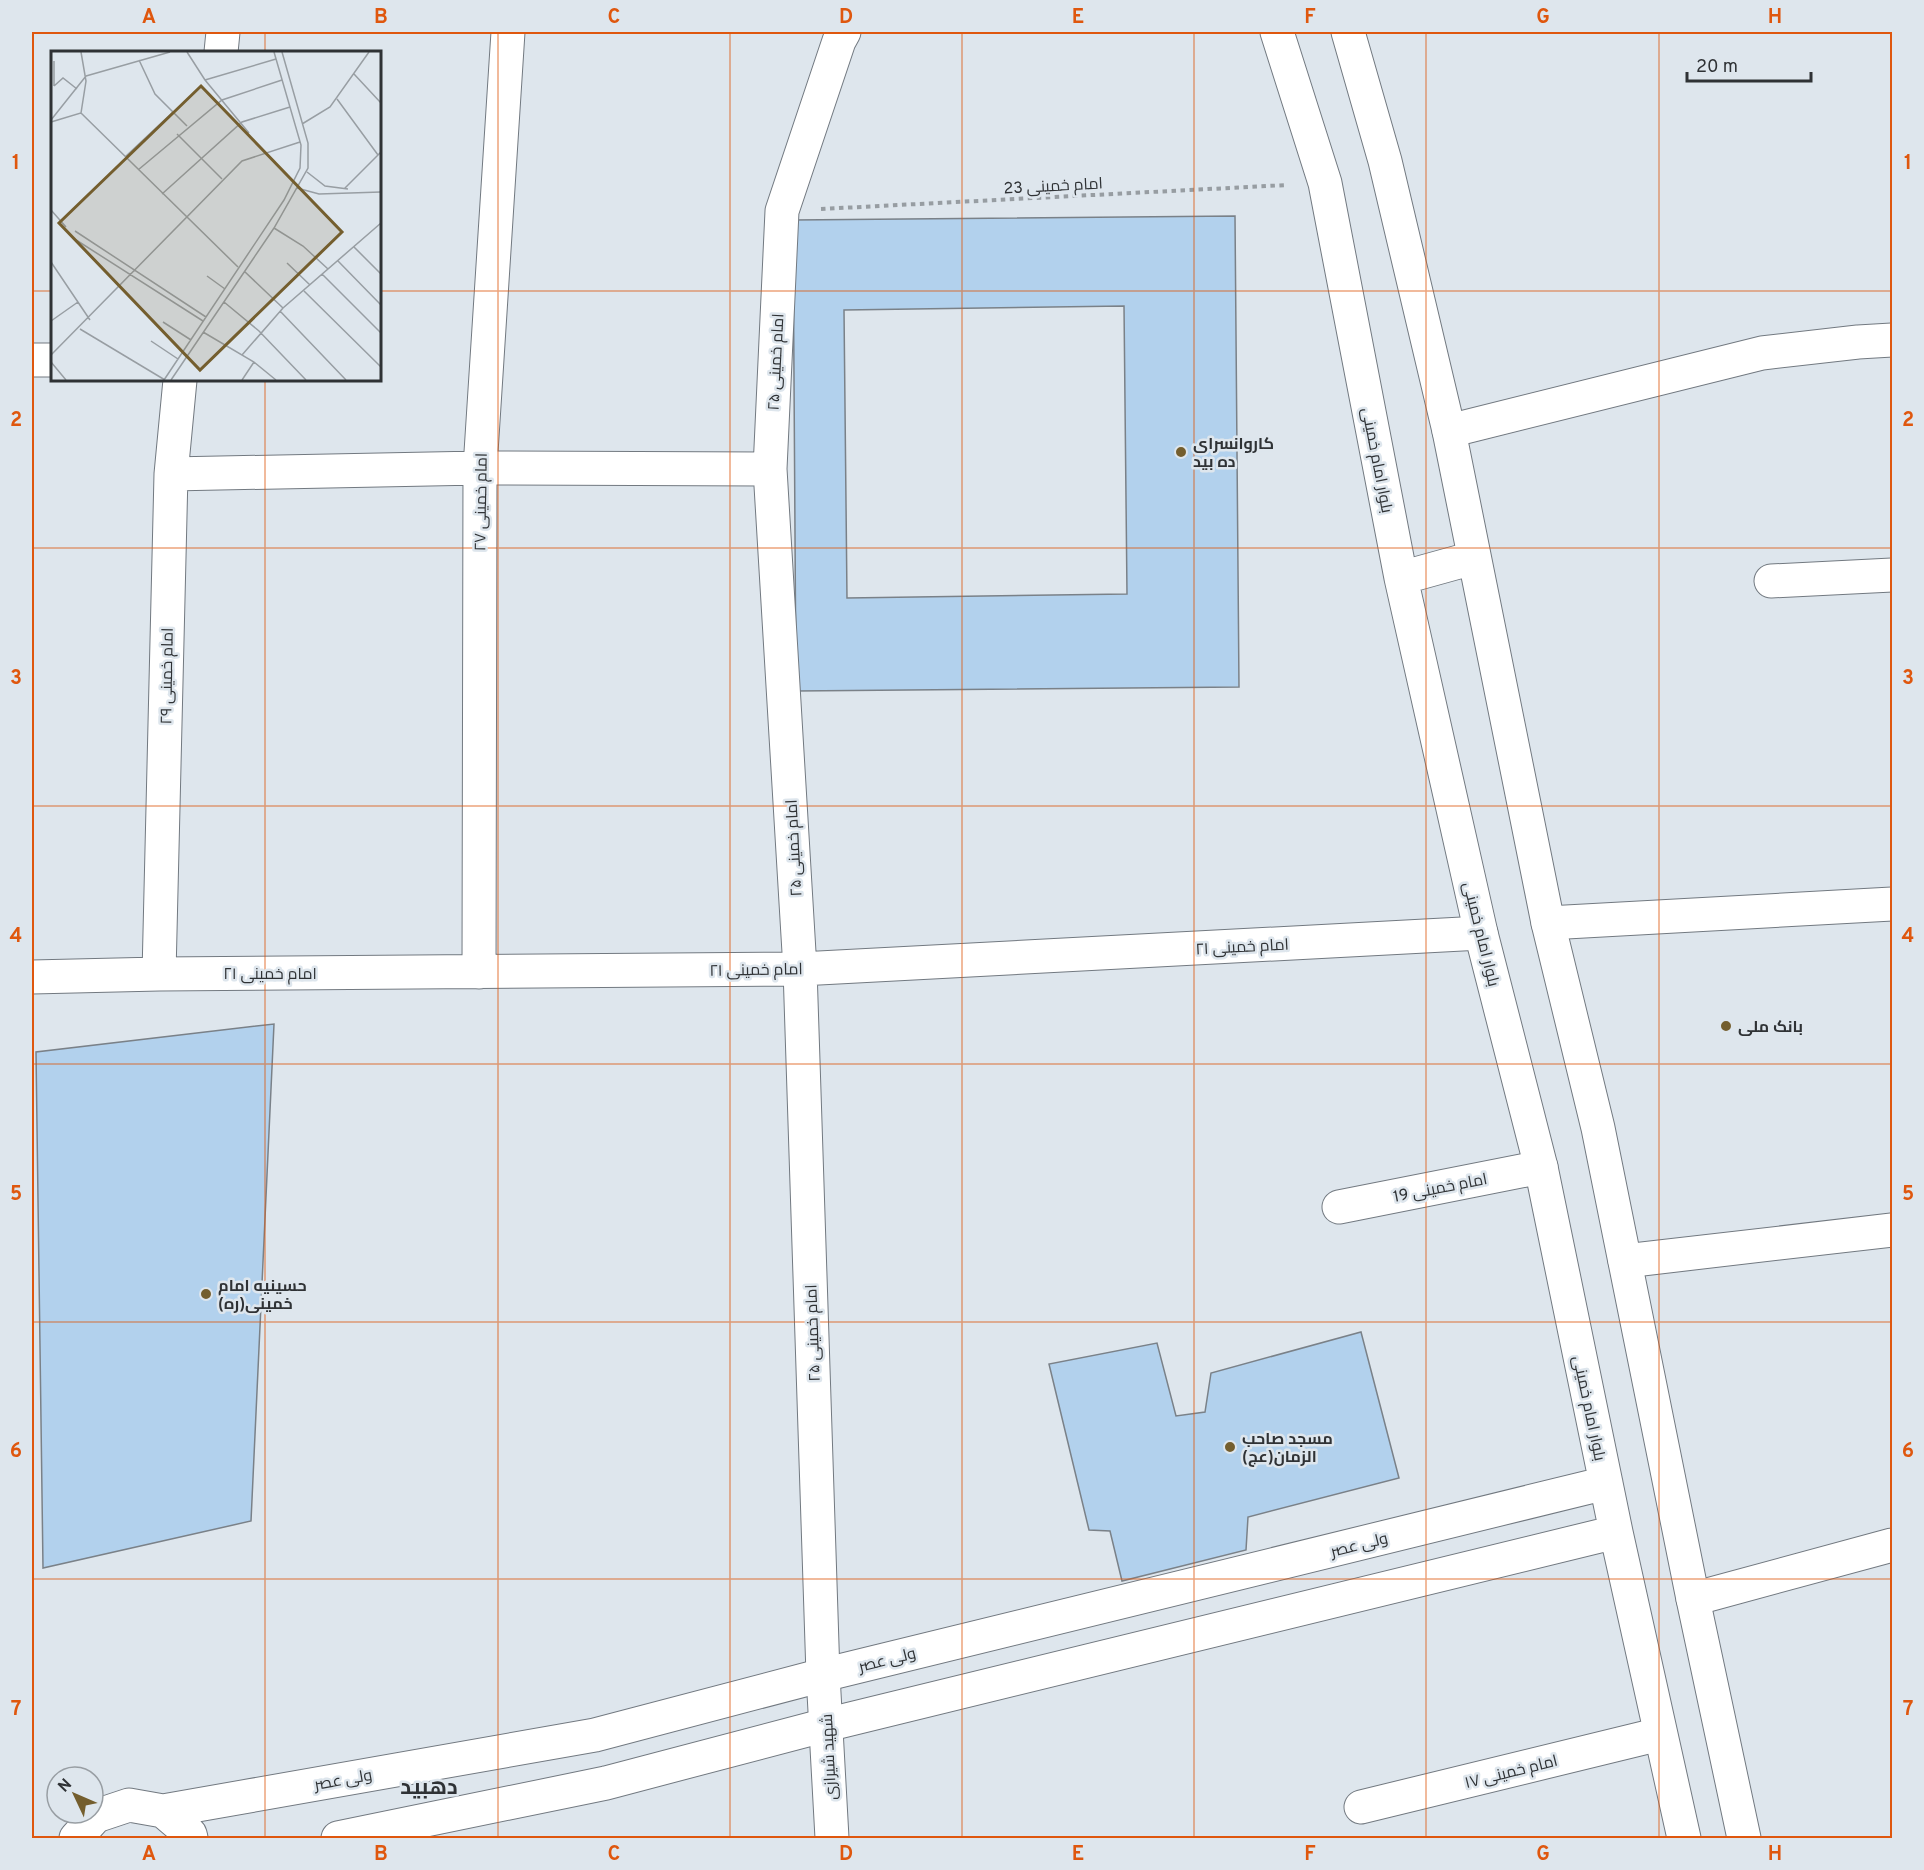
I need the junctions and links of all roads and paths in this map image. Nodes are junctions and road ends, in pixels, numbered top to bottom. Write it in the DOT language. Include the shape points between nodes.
graph roads {
  1 [pos="223,32"];
  2 [pos="508,32"];
  3 [pos="844,32"];
  4 [pos="1277,32"];
  5 [pos="1348,32"];
  6 [pos="220,51"];
  7 [pos="1325,183"];
  8 [pos="782,211"];
  9 [pos="1893,340"];
  10 [pos="32,360"];
  11 [pos="51,360"];
  12 [pos="180,381"];
  13 [pos="1449,431"];
  14 [pos="480,468"];
  15 [pos="770,469"];
  16 [pos="171,474"];
  17 [pos="1473,558"];
  18 [pos="1893,575"];
  19 [pos="1401,578"];
  20 [pos="1771,581"];
  21 [pos="1893,904"];
  22 [pos="1548,923"];
  23 [pos="1481,933"];
  24 [pos="800,969"];
  25 [pos="479,972"];
  26 [pos="159,974"];
  27 [pos="32,977"];
  28 [pos="1541,1167"];
  29 [pos="1339,1207"];
  30 [pos="1893,1230"];
  31 [pos="1625,1261"];
  32 [pos="1606,1483"];
  33 [pos="1616,1532"];
  34 [pos="1893,1545"];
  35 [pos="1693,1599"];
  36 [pos="823,1675"];
  37 [pos="826,1725"];
  38 [pos="1660,1734"];
  39 [pos="1361,1807"];
  40 [pos="164,1811"];
  41 [pos="76,1839"];
  42 [pos="191,1839"];
  43 [pos="338,1839"];
  44 [pos="832,1839"];
  45 [pos="1684,1839"];
  46 [pos="1744,1839"];
  1 -- 6 [label="street"];
  2 -- 14 [label="street, امام خمینی ۲۷"];
  3 -- 8 [label="street, امام خمینی ۲۵"];
  4 -- 7 [label="street, بلوار امام خمینی"];
  5 -- 13 [label="street" via="1385,161"];
  7 -- 8 [label="path, امام خمینی 23"];
  7 -- 19 [label="street, بلوار امام خمینی"];
  8 -- 15 [label="street, امام خمینی ۲۵"];
  9 -- 13 [label="street" via="1762,353"];
  10 -- 11 [label="street"];
  12 -- 16 [label="street, امام خمینی ۲۹"];
  13 -- 17 [label="street"];
  14 -- 15 [label="street"];
  14 -- 16 [label="street"];
  14 -- 25 [label="street, امام خمینی ۲۷"];
  15 -- 24 [label="street, امام خمینی ۲۵"];
  16 -- 26 [label="street, امام خمینی ۲۹"];
  17 -- 19 [label="street"];
  17 -- 22 [label="street"];
  18 -- 20 [label="street"];
  19 -- 23 [label="street, بلوار امام خمینی"];
  21 -- 22 [label="street"];
  22 -- 31 [label="street" via="1598,1128"];
  23 -- 24 [label="street, امام خمینی ۲۱"];
  23 -- 28 [label="street, بلوار امام خمینی"];
  24 -- 25 [label="street, امام خمینی ۲۱"];
  24 -- 36 [label="street, امام خمینی ۲۵"];
  25 -- 26 [label="street, امام خمینی ۲۱"];
  26 -- 27 [label="street, امام خمینی ۲۱"];
  28 -- 29 [label="street, امام خمینی 19"];
  28 -- 32 [label="street, بلوار امام خمینی"];
  30 -- 31 [label="street"];
  31 -- 35 [label="street"];
  32 -- 33 [label="street, بلوار امام خمینی"];
  32 -- 36 [label="street, ولی عصر"];
  33 -- 37 [label="street"];
  33 -- 38 [label="street, بلوار امام خمینی"];
  34 -- 35 [label="street"];
  35 -- 46 [label="street"];
  36 -- 37 [label="street, شهید شیرازی"];
  36 -- 40 [label="street, ولی عصر" via="595,1734"];
  37 -- 43 [label="street" via="606,1783"];
  37 -- 44 [label="street, شهید شیرازی"];
  38 -- 39 [label="street, امام خمینی ۱۷"];
  38 -- 45 [label="street, بلوار امام خمینی"];
  40 -- 41 [label="street" via="129,1805 96,1816"];
  40 -- 42 [label="street"];
}
